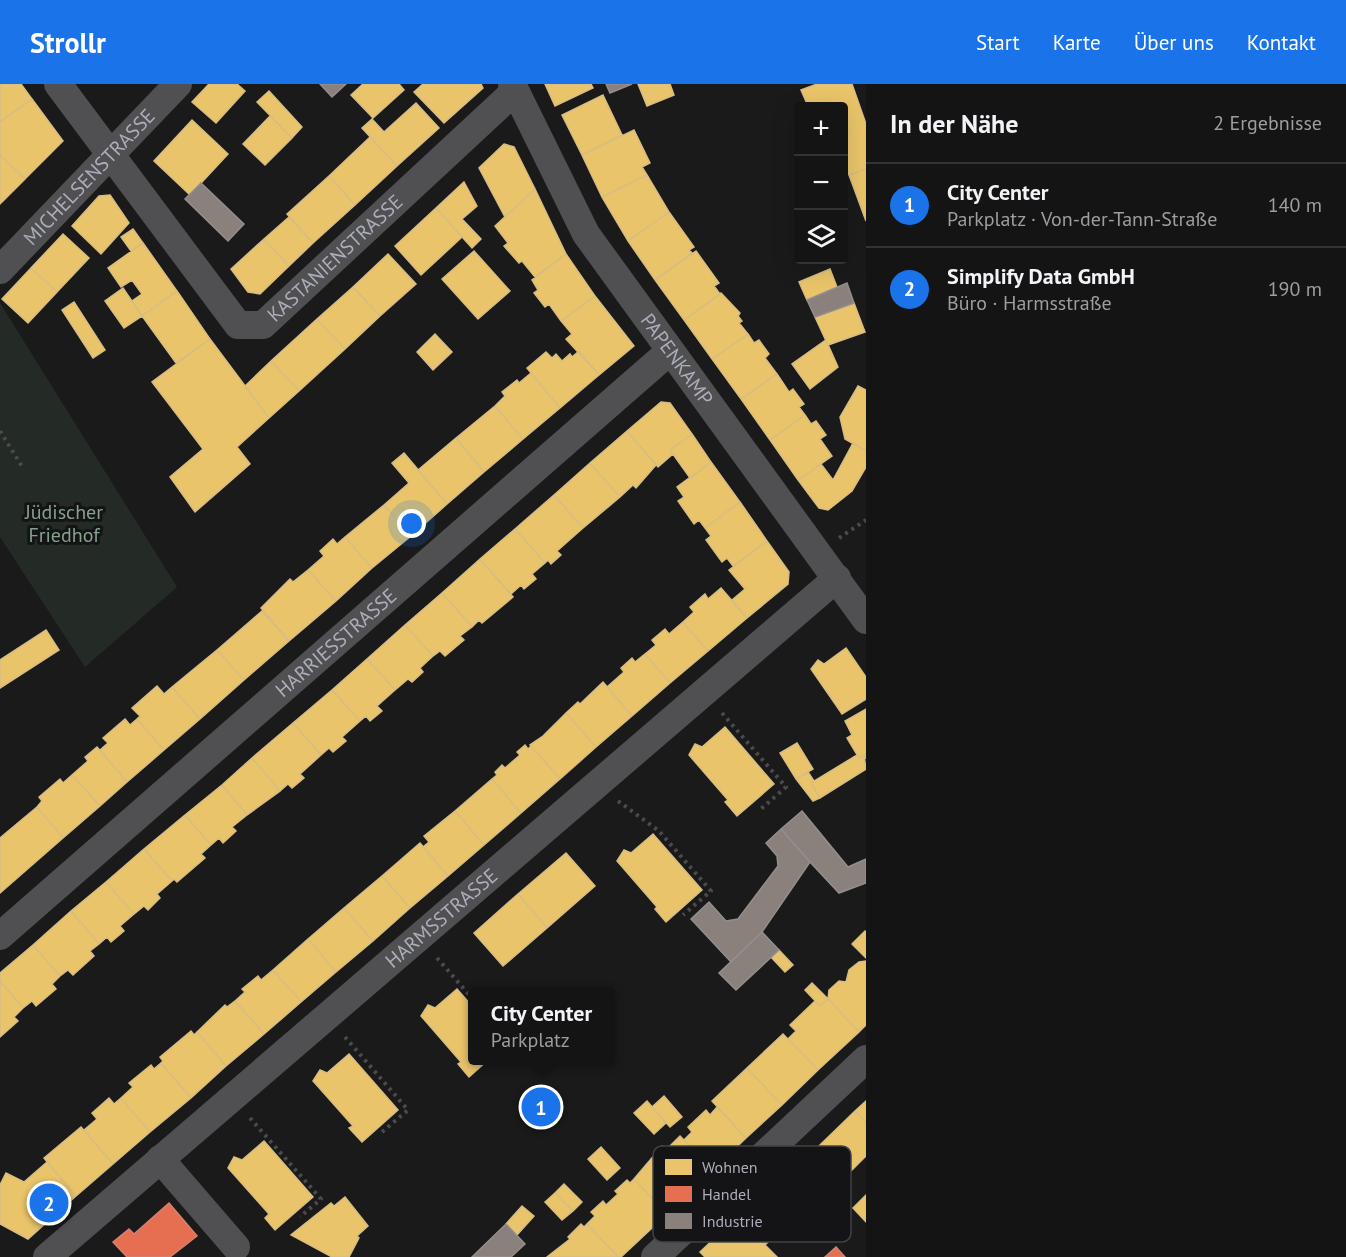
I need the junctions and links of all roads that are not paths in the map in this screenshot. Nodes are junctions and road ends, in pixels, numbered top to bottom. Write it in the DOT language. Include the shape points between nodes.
graph roads {
  1 [pos="58,84"];
  2 [pos="178,84"];
  3 [pos="513,88"];
  4 [pos="110,154"];
  5 [pos="0,270"];
  6 [pos="670,351"];
  7 [pos="837,578"];
  8 [pos="866,620"];
  9 [pos="0,936"];
  10 [pos="866,1059"];
  11 [pos="773,1146"];
  12 [pos="160,1159"];
  13 [pos="671,1242"];
  14 [pos="236,1247"];
  15 [pos="47,1257"];
  16 [pos="655,1257"];
  1 -- 4 [label="street, KASTANIENSTRASSE"];
  2 -- 4 [label="street, MICHELSENSTRASSE"];
  3 -- 4 [label="street, KASTANIENSTRASSE" via="263,325 238,325"];
  3 -- 6 [label="street, PAPENKAMP" via="586,234"];
  4 -- 5 [label="street, MICHELSENSTRASSE"];
  6 -- 7 [label="street, PAPENKAMP"];
  6 -- 9 [label="street, HARRIESSTRASSE"];
  7 -- 8 [label="street, PAPENKAMP"];
  7 -- 12 [label="street, HARMSSTRASSE"];
  10 -- 11 [label="street"];
  12 -- 14 [label="street"];
  12 -- 15 [label="street, HARMSSTRASSE"];
  13 -- 16 [label="street"];
}
